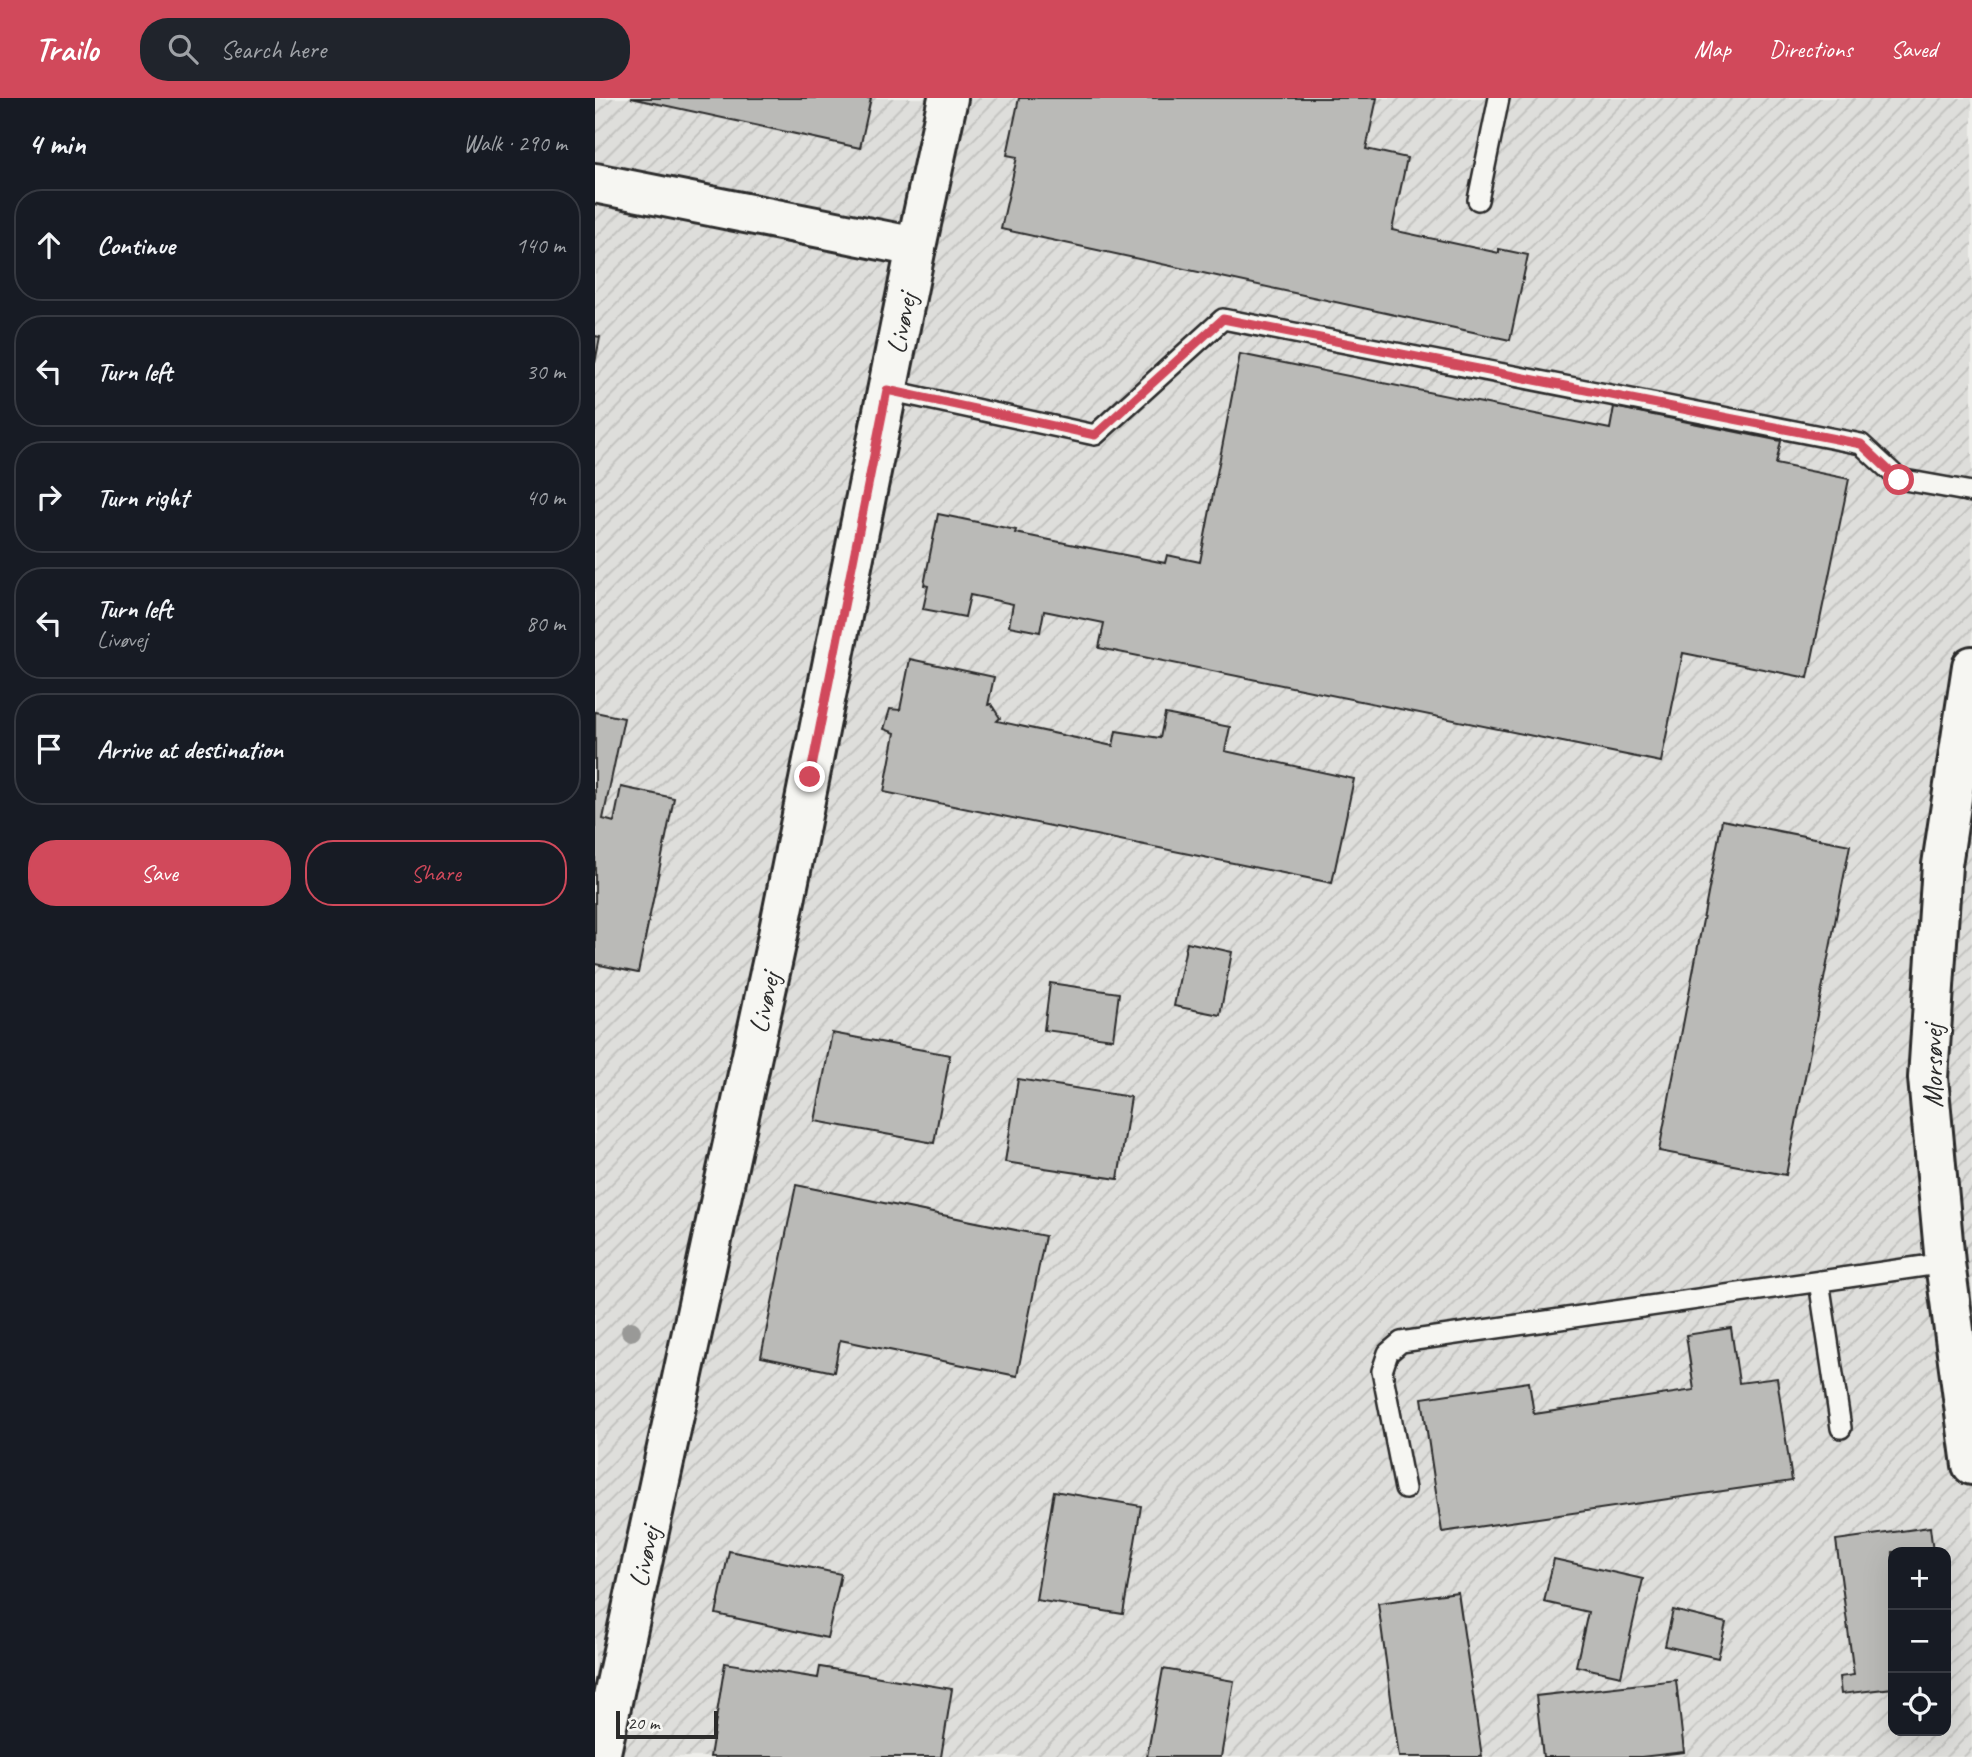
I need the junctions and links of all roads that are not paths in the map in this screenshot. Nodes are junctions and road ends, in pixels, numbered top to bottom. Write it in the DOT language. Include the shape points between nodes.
graph roads {
  1 [pos="948,98"];
  2 [pos="1499,98"];
  3 [pos="595,183"];
  4 [pos="1478,200"];
  5 [pos="916,247"];
  6 [pos="887,390"];
  7 [pos="1972,492"];
  8 [pos="1972,666"];
  9 [pos="1957,867"];
  10 [pos="1945,1263"];
  11 [pos="1819,1281"];
  12 [pos="1842,1428"];
  13 [pos="1972,1465"];
  14 [pos="1405,1489"];
  15 [pos="600,1757"];
  1 -- 5 [label="street, Livøvej"];
  2 -- 4 [label="lane"];
  3 -- 5 [label="street"];
  5 -- 6 [label="street, Livøvej"];
  6 -- 7 [label="lane" via="1095,435 1223,319 1861,444 1899,480"];
  6 -- 15 [label="street, Livøvej" via="778,940"];
  8 -- 9 [label="street, Morsøvej"];
  9 -- 10 [label="street, Morsøvej" via="1928,1078"];
  10 -- 11 [label="lane"];
  10 -- 13 [label="street, Morsøvej"];
  11 -- 12 [label="lane"];
  11 -- 14 [label="lane" via="1401,1342 1388,1353 1382,1371"];
}
